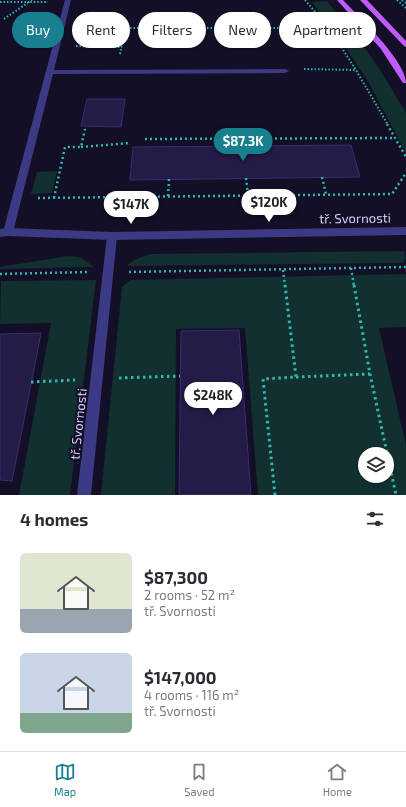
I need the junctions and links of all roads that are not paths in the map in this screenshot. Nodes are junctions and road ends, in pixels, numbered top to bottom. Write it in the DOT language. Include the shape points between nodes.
graph roads {
  1 [pos="68,0"];
  2 [pos="340,0"];
  3 [pos="363,0"];
  4 [pos="406,45"];
  5 [pos="285,71"];
  6 [pos="50,72"];
  7 [pos="406,81"];
  8 [pos="406,231"];
  9 [pos="3,232"];
  10 [pos="112,236"];
  11 [pos="84,495"];
  1 -- 6 [label="street"];
  2 -- 7 [label="main road" via="384,48"];
  3 -- 4 [label="main road"];
  5 -- 6 [label="street"];
  6 -- 9 [label="street"];
  8 -- 10 [label="street, tř. Svornosti"];
  9 -- 10 [label="street, tř. Svornosti"];
  10 -- 11 [label="street, tř. Svornosti"];
}
